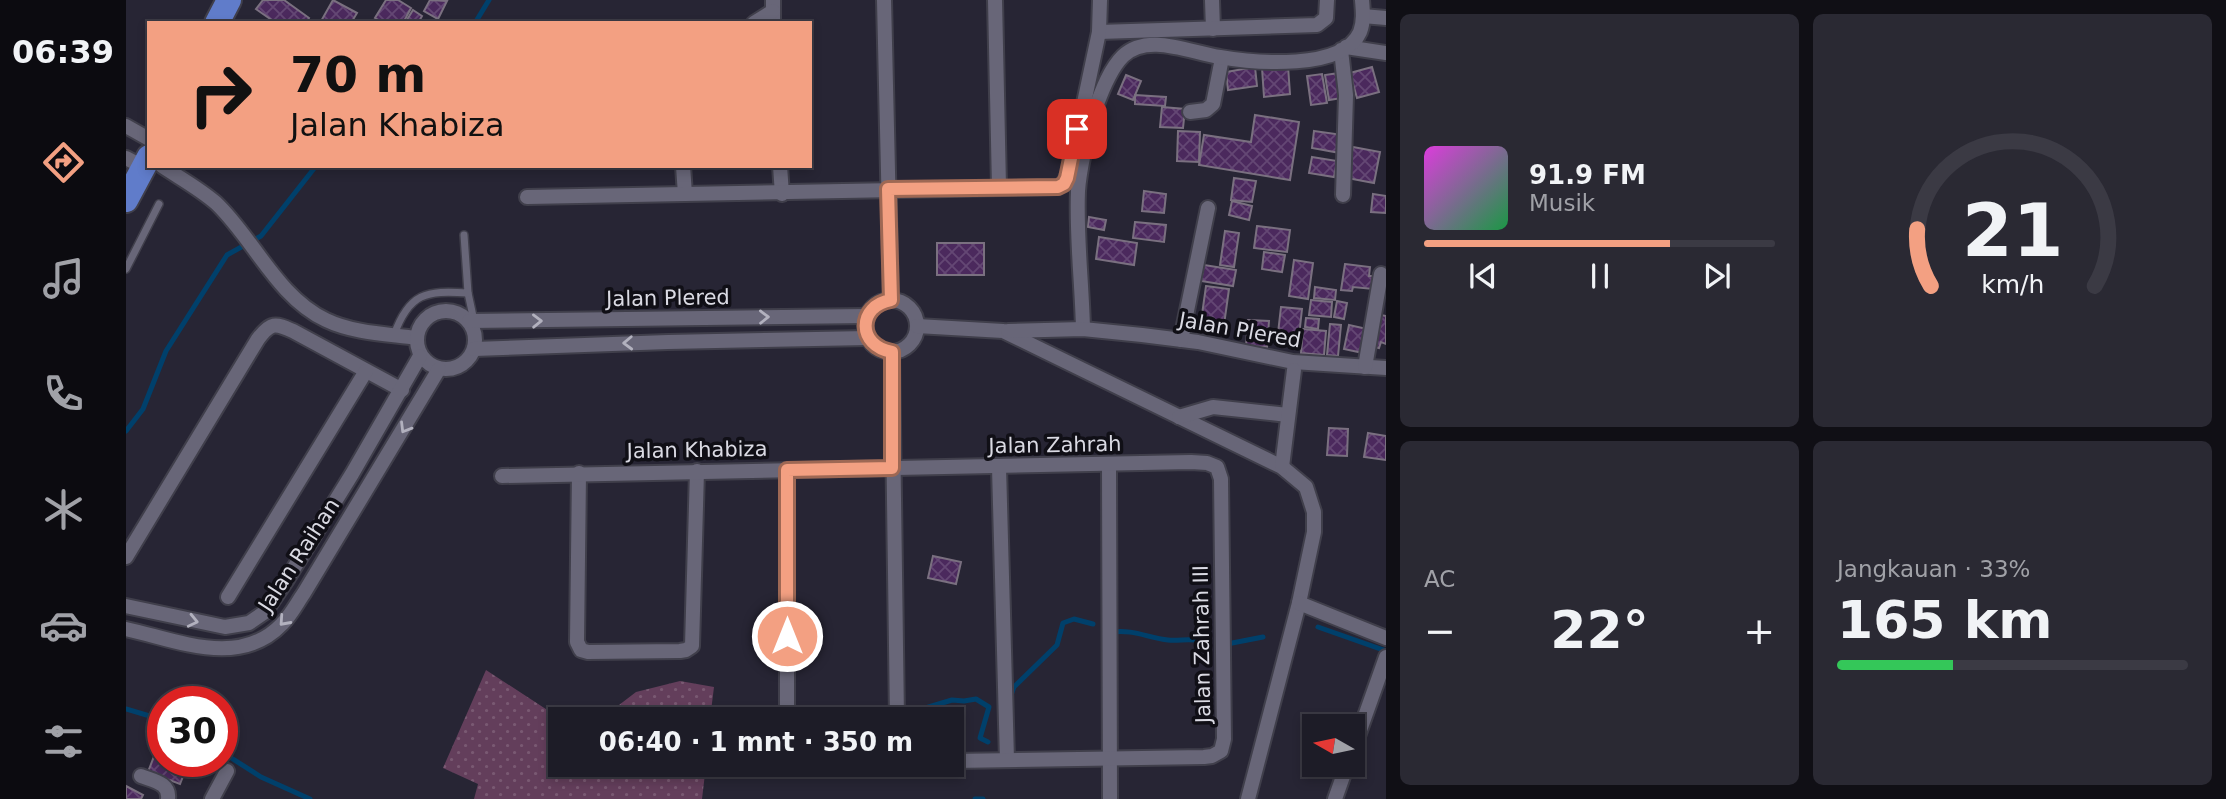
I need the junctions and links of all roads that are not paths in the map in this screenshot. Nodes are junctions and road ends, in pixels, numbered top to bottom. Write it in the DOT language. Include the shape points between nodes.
graph roads {
  1 [pos="229,0"];
  2 [pos="884,0"];
  3 [pos="995,0"];
  4 [pos="1100,0"];
  5 [pos="1212,0"];
  6 [pos="1327,0"];
  7 [pos="1362,0"];
  8 [pos="773,11"];
  9 [pos="1363,16"];
  10 [pos="1386,18"];
  11 [pos="218,21"];
  12 [pos="757,21"];
  13 [pos="1213,29"];
  14 [pos="1099,32"];
  15 [pos="1343,48"];
  16 [pos="1386,53"];
  17 [pos="1222,58"];
  18 [pos="1190,112"];
  19 [pos="126,127"];
  20 [pos="147,138"];
  21 [pos="145,162"];
  22 [pos="155,168"];
  23 [pos="683,168"];
  24 [pos="780,168"];
  25 [pos="999,187"];
  26 [pos="888,189"];
  27 [pos="685,194"];
  28 [pos="782,194"];
  29 [pos="1343,195"];
  30 [pos="527,197"];
  31 [pos="126,200"];
  32 [pos="159,204"];
  33 [pos="1208,208"];
  34 [pos="464,235"];
  35 [pos="126,269"];
  36 [pos="1381,274"];
  37 [pos="468,293"];
  38 [pos="891,300"];
  39 [pos="867,316"];
  40 [pos="666,319"];
  41 [pos="471,321"];
  42 [pos="917,326"];
  43 [pos="1083,329"];
  44 [pos="1003,331"];
  45 [pos="394,335"];
  46 [pos="416,338"];
  47 [pos="868,338"];
  48 [pos="1181,340"];
  49 [pos="667,342"];
  50 [pos="474,349"];
  51 [pos="892,352"];
  52 [pos="420,356"];
  53 [pos="1365,367"];
  54 [pos="1386,368"];
  55 [pos="439,369"];
  56 [pos="1294,370"];
  57 [pos="366,372"];
  58 [pos="401,390"];
  59 [pos="1288,415"];
  60 [pos="1179,417"];
  61 [pos="1109,465"];
  62 [pos="999,467"];
  63 [pos="1217,467"];
  64 [pos="1282,467"];
  65 [pos="892,468"];
  66 [pos="787,470"];
  67 [pos="697,471"];
  68 [pos="579,473"];
  69 [pos="502,476"];
  70 [pos="305,551"];
  71 [pos="126,557"];
  72 [pos="322,562"];
  73 [pos="228,597"];
  74 [pos="1299,603"];
  75 [pos="126,606"];
  76 [pos="150,612"];
  77 [pos="126,629"];
  78 [pos="144,633"];
  79 [pos="1386,638"];
  80 [pos="1384,662"];
  81 [pos="787,707"];
  82 [pos="897,707"];
  83 [pos="1365,716"];
  84 [pos="1109,758"];
  85 [pos="1007,760"];
  86 [pos="964,761"];
  87 [pos="141,776"];
  88 [pos="224,777"];
  89 [pos="1343,777"];
  90 [pos="168,799"];
  91 [pos="212,799"];
  92 [pos="1111,799"];
  93 [pos="1248,799"];
  94 [pos="1335,799"];
  1 -- 11 [label="highway"];
  2 -- 26 [label="street"];
  3 -- 25 [label="street"];
  4 -- 14 [label="street"];
  5 -- 13 [label="street"];
  6 -- 13 [label="street" via="1326,18 1318,25"];
  7 -- 9 [label="street"];
  8 -- 12 [label="street"];
  9 -- 10 [label="street"];
  9 -- 15 [label="street" via="1360,32"];
  13 -- 14 [label="street"];
  14 -- 25 [label="street" via="1064,184"];
  15 -- 16 [label="street"];
  15 -- 17 [label="street" via="1300,61"];
  15 -- 29 [label="street"];
  17 -- 18 [label="street" via="1213,104"];
  17 -- 43 [label="street" via="1161,45 1135,47 1118,61 1106,82 1087,140 1078,190"];
  19 -- 20 [label="street"];
  21 -- 31 [label="highway"];
  22 -- 45 [label="street" via="215,203 292,296 315,314 345,327"];
  23 -- 27 [label="street"];
  24 -- 28 [label="street"];
  25 -- 26 [label="street"];
  26 -- 28 [label="street"];
  26 -- 38 [label="street"];
  27 -- 28 [label="street"];
  27 -- 30 [label="street"];
  32 -- 35 [label="lane"];
  33 -- 48 [label="street"];
  34 -- 37 [label="lane"];
  36 -- 53 [label="street"];
  37 -- 41 [label="lane"];
  37 -- 45 [label="lane" via="435,292 417,299 401,315"];
  38 -- 39 [label="street" via="873,307"];
  38 -- 42 [label="street" via="909,308"];
  40 -- 39 [label="street, Jalan Plered, one-way"];
  39 -- 47 [label="street"];
  41 -- 40 [label="street, Jalan Plered, one-way"];
  40 -- 49 [label="street"];
  41 -- 46 [label="street" via="448,310 436,312 419,327"];
  41 -- 50 [label="street"];
  42 -- 44 [label="street, Jalan Plered"];
  42 -- 51 [label="street" via="909,345"];
  43 -- 44 [label="street, Jalan Plered"];
  43 -- 48 [label="street, Jalan Plered"];
  44 -- 60 [label="street"];
  45 -- 46 [label="street"];
  46 -- 52 [label="street"];
  47 -- 49 [label="street"];
  47 -- 51 [label="street"];
  48 -- 53 [label="street, Jalan Plered" via="1293,362"];
  49 -- 50 [label="street, one-way"];
  50 -- 55 [label="street" via="460,366"];
  51 -- 65 [label="street"];
  52 -- 55 [label="street"];
  52 -- 58 [label="street, Jalan Raihan"];
  53 -- 54 [label="street, Jalan Plered"];
  55 -- 72 [label="street, Jalan Raihan, one-way"];
  56 -- 59 [label="street"];
  57 -- 58 [label="street"];
  57 -- 71 [label="street" via="293,331 270,326"];
  57 -- 73 [label="street"];
  58 -- 70 [label="street, Jalan Raihan"];
  59 -- 60 [label="street" via="1213,407"];
  59 -- 64 [label="street"];
  60 -- 64 [label="street"];
  61 -- 62 [label="street, Jalan Zahrah"];
  61 -- 63 [label="street, Jalan Zahrah" via="1202,462"];
  61 -- 84 [label="street"];
  62 -- 65 [label="street, Jalan Zahrah"];
  62 -- 85 [label="street"];
  63 -- 84 [label="street, Jalan Zahrah III" via="1221,479 1223,747 1212,756"];
  64 -- 74 [label="street" via="1306,487 1314,512"];
  65 -- 66 [label="street, Jalan Khabiza"];
  65 -- 82 [label="street"];
  66 -- 67 [label="street, Jalan Khabiza"];
  66 -- 81 [label="street"];
  67 -- 68 [label="street, Jalan Khabiza"];
  67 -- 68 [label="street" via="692,646 680,651 588,653 577,642"];
  68 -- 69 [label="street, Jalan Khabiza"];
  70 -- 72 [label="street"];
  76 -- 70 [label="street, Jalan Raihan, one-way" via="217,626 249,623 265,612"];
  72 -- 78 [label="street, Jalan Raihan, one-way" via="274,632 242,648 224,650"];
  74 -- 79 [label="street"];
  74 -- 93 [label="street"];
  75 -- 76 [label="street, Jalan Raihan"];
  76 -- 78 [label="street"];
  77 -- 78 [label="street, Jalan Raihan"];
  80 -- 83 [label="street"];
  84 -- 85 [label="street"];
  84 -- 92 [label="street"];
  85 -- 86 [label="street"];
  87 -- 90 [label="street" via="166,787"];
  88 -- 91 [label="street"];
  89 -- 94 [label="street"];
}
